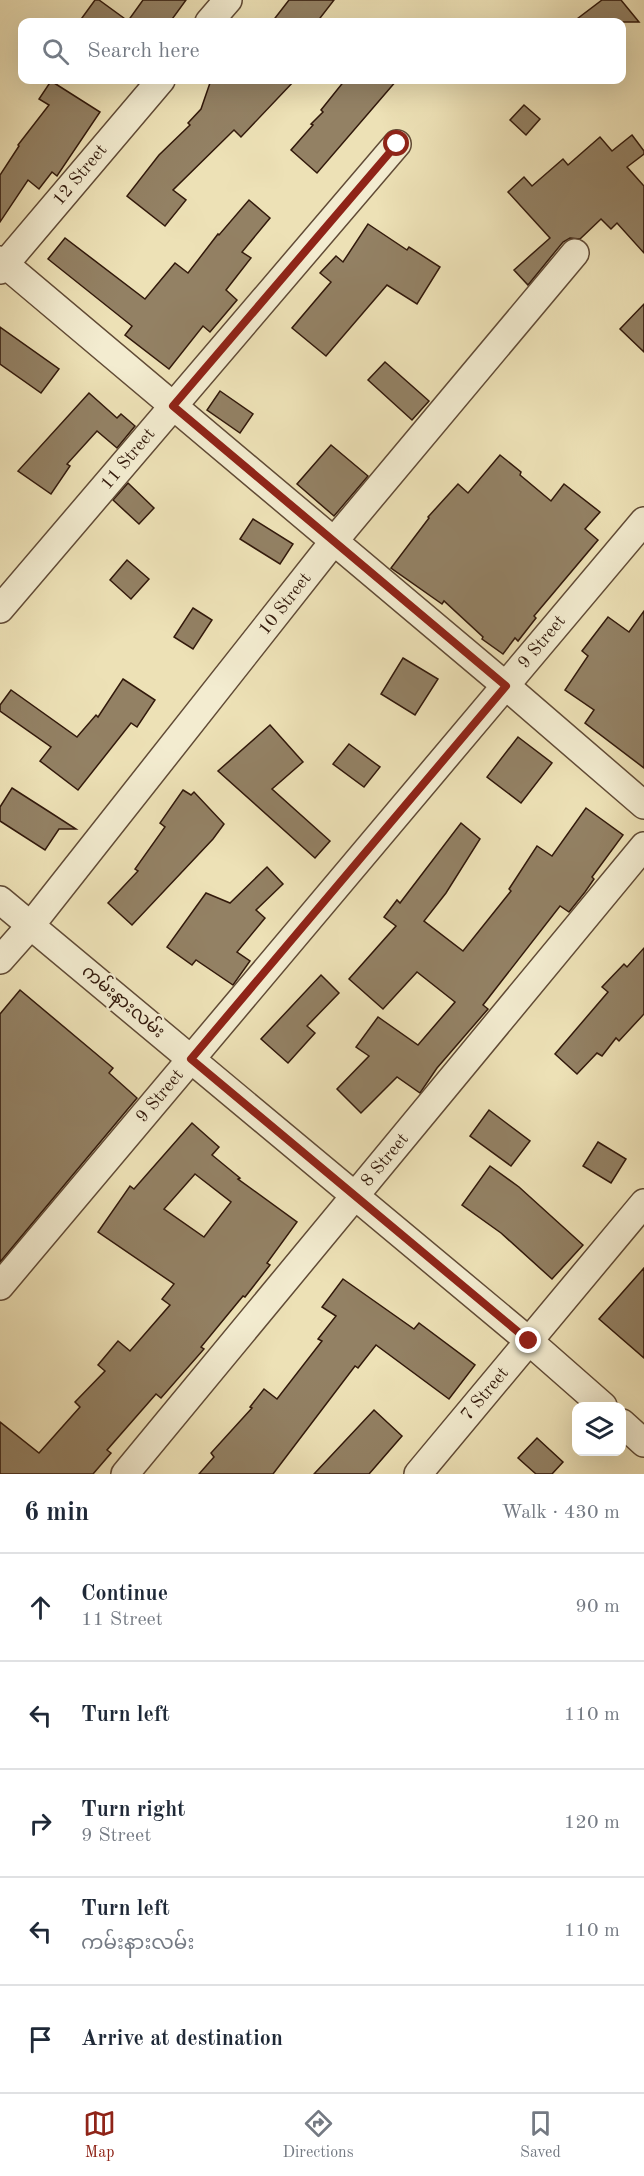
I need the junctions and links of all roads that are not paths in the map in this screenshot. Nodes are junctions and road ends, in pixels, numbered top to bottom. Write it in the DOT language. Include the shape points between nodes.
graph roads {
  1 [pos="228,0"];
  2 [pos="212,18"];
  3 [pos="158,84"];
  4 [pos="397,144"];
  5 [pos="575,253"];
  6 [pos="2,265"];
  7 [pos="173,406"];
  8 [pos="644,521"];
  9 [pos="334,542"];
  10 [pos="0,609"];
  11 [pos="506,686"];
  12 [pos="644,805"];
  13 [pos="644,846"];
  14 [pos="0,900"];
  15 [pos="31,925"];
  16 [pos="0,960"];
  17 [pos="191,1059"];
  18 [pos="355,1196"];
  19 [pos="644,1203"];
  20 [pos="0,1286"];
  21 [pos="529,1341"];
  22 [pos="597,1402"];
  23 [pos="626,1427"];
  24 [pos="644,1443"];
  25 [pos="125,1474"];
  26 [pos="418,1474"];
  1 -- 2 [label="street"];
  3 -- 6 [label="street, 12 Street"];
  4 -- 7 [label="street, 11 Street"];
  5 -- 9 [label="street, 10 Street"];
  6 -- 7 [label="street"];
  7 -- 9 [label="street"];
  7 -- 10 [label="street, 11 Street"];
  8 -- 11 [label="street, 9 Street"];
  9 -- 11 [label="street"];
  9 -- 15 [label="street, 10 Street"];
  11 -- 12 [label="street"];
  11 -- 17 [label="street, 9 Street"];
  13 -- 18 [label="street, 8 Street"];
  14 -- 15 [label="street, ကမ်းနားလမ်း"];
  15 -- 16 [label="street, 10 Street"];
  15 -- 17 [label="street, ကမ်းနားလမ်း"];
  17 -- 18 [label="street, ကမ်းနားလမ်း"];
  17 -- 20 [label="street, 9 Street"];
  18 -- 21 [label="street, ကမ်းနားလမ်း"];
  18 -- 25 [label="street, 8 Street"];
  19 -- 21 [label="street, 7 Street"];
  21 -- 22 [label="street, ကမ်းနားလမ်း"];
  21 -- 26 [label="street, 7 Street"];
  23 -- 24 [label="street"];
}
